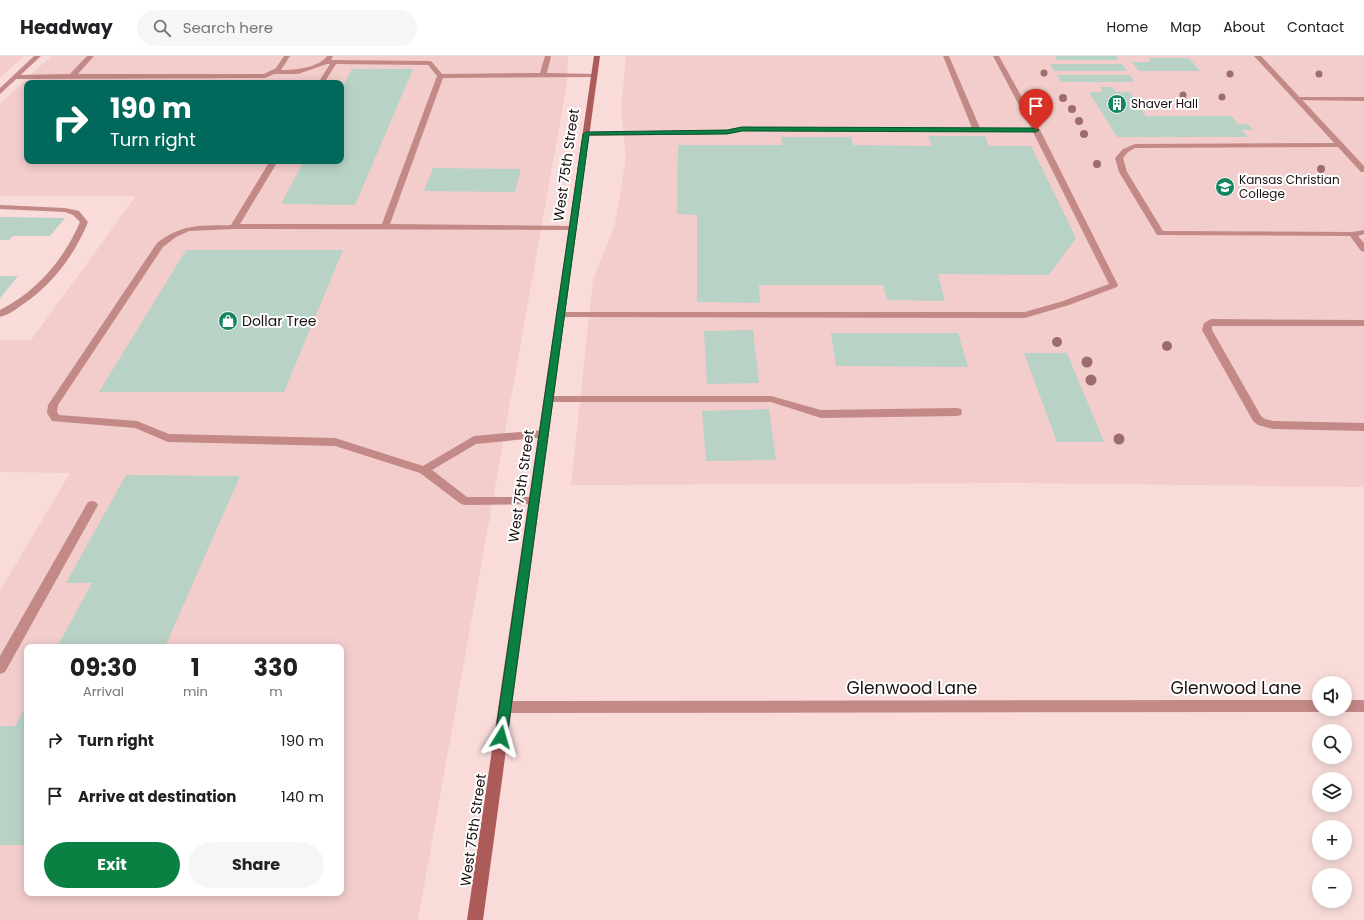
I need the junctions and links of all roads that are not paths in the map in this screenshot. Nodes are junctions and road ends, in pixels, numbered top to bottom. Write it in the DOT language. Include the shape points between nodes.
graph roads {
  1 [pos="38,56"];
  2 [pos="91,56"];
  3 [pos="286,56"];
  4 [pos="548,56"];
  5 [pos="597,56"];
  6 [pos="946,56"];
  7 [pos="996,56"];
  8 [pos="1257,56"];
  9 [pos="330,60"];
  10 [pos="272,72"];
  11 [pos="543,75"];
  12 [pos="594,75"];
  13 [pos="72,76"];
  14 [pos="440,76"];
  15 [pos="16,77"];
  16 [pos="322,80"];
  17 [pos="0,92"];
  18 [pos="1297,99"];
  19 [pos="1364,99"];
  20 [pos="977,130"];
  21 [pos="1036,130"];
  22 [pos="586,134"];
  23 [pos="1340,145"];
  24 [pos="272,164"];
  25 [pos="1364,170"];
  26 [pos="0,207"];
  27 [pos="385,226"];
  28 [pos="234,227"];
  29 [pos="573,228"];
  30 [pos="1364,232"];
  31 [pos="1352,234"];
  32 [pos="1364,249"];
  33 [pos="0,314"];
  34 [pos="560,315"];
  35 [pos="1364,323"];
  36 [pos="549,398"];
  37 [pos="957,412"];
  38 [pos="1364,427"];
  39 [pos="543,434"];
  40 [pos="424,470"];
  41 [pos="534,501"];
  42 [pos="92,505"];
  43 [pos="0,668"];
  44 [pos="1312,706"];
  45 [pos="1352,706"];
  46 [pos="1364,706"];
  47 [pos="506,707"];
  48 [pos="475,920"];
  1 -- 15 [label="street"];
  2 -- 13 [label="street"];
  3 -- 10 [label="street" via="278,69"];
  4 -- 11 [label="street"];
  5 -- 12 [label="main road, West 75th Street"];
  6 -- 20 [label="street"];
  7 -- 21 [label="street"];
  8 -- 18 [label="street"];
  9 -- 10 [label="street" via="298,72"];
  9 -- 14 [label="street" via="430,63"];
  9 -- 16 [label="street"];
  10 -- 13 [label="street" via="264,76"];
  11 -- 12 [label="street"];
  11 -- 14 [label="street"];
  12 -- 22 [label="main road, West 75th Street"];
  13 -- 15 [label="street"];
  14 -- 27 [label="street"];
  15 -- 17 [label="street"];
  18 -- 19 [label="street"];
  18 -- 23 [label="street"];
  20 -- 21 [label="street"];
  20 -- 22 [label="street" via="742,129 727,132"];
  21 -- 34 [label="street" via="1114,285 1066,304 1025,315"];
  22 -- 29 [label="main road, West 75th Street"];
  23 -- 25 [label="street"];
  23 -- 31 [label="street" via="1135,146 1122,152 1120,158 1123,172 1160,233"];
  24 -- 28 [label="street"];
  26 -- 33 [label="street" via="65,210 76,213 84,222 65,259 47,280 26,299"];
  27 -- 28 [label="street"];
  27 -- 29 [label="street"];
  28 -- 40 [label="street" via="188,229 173,235 160,245 53,405 52,413 56,418 137,425 168,438 335,442"];
  29 -- 34 [label="main road, West 75th Street"];
  30 -- 31 [label="street"];
  31 -- 32 [label="street"];
  34 -- 36 [label="main road, West 75th Street"];
  35 -- 38 [label="street" via="1212,322 1207,325 1207,330 1257,418 1262,422 1273,425"];
  36 -- 37 [label="street" via="771,399 821,414"];
  36 -- 39 [label="main road, West 75th Street"];
  39 -- 40 [label="street" via="474,440"];
  39 -- 41 [label="main road, West 75th Street"];
  40 -- 41 [label="street" via="465,501"];
  41 -- 47 [label="main road, West 75th Street"];
  42 -- 43 [label="street"];
  44 -- 47 [label="street, Glenwood Lane"];
  45 -- 46 [label="street"];
  47 -- 48 [label="main road, West 75th Street"];
}
